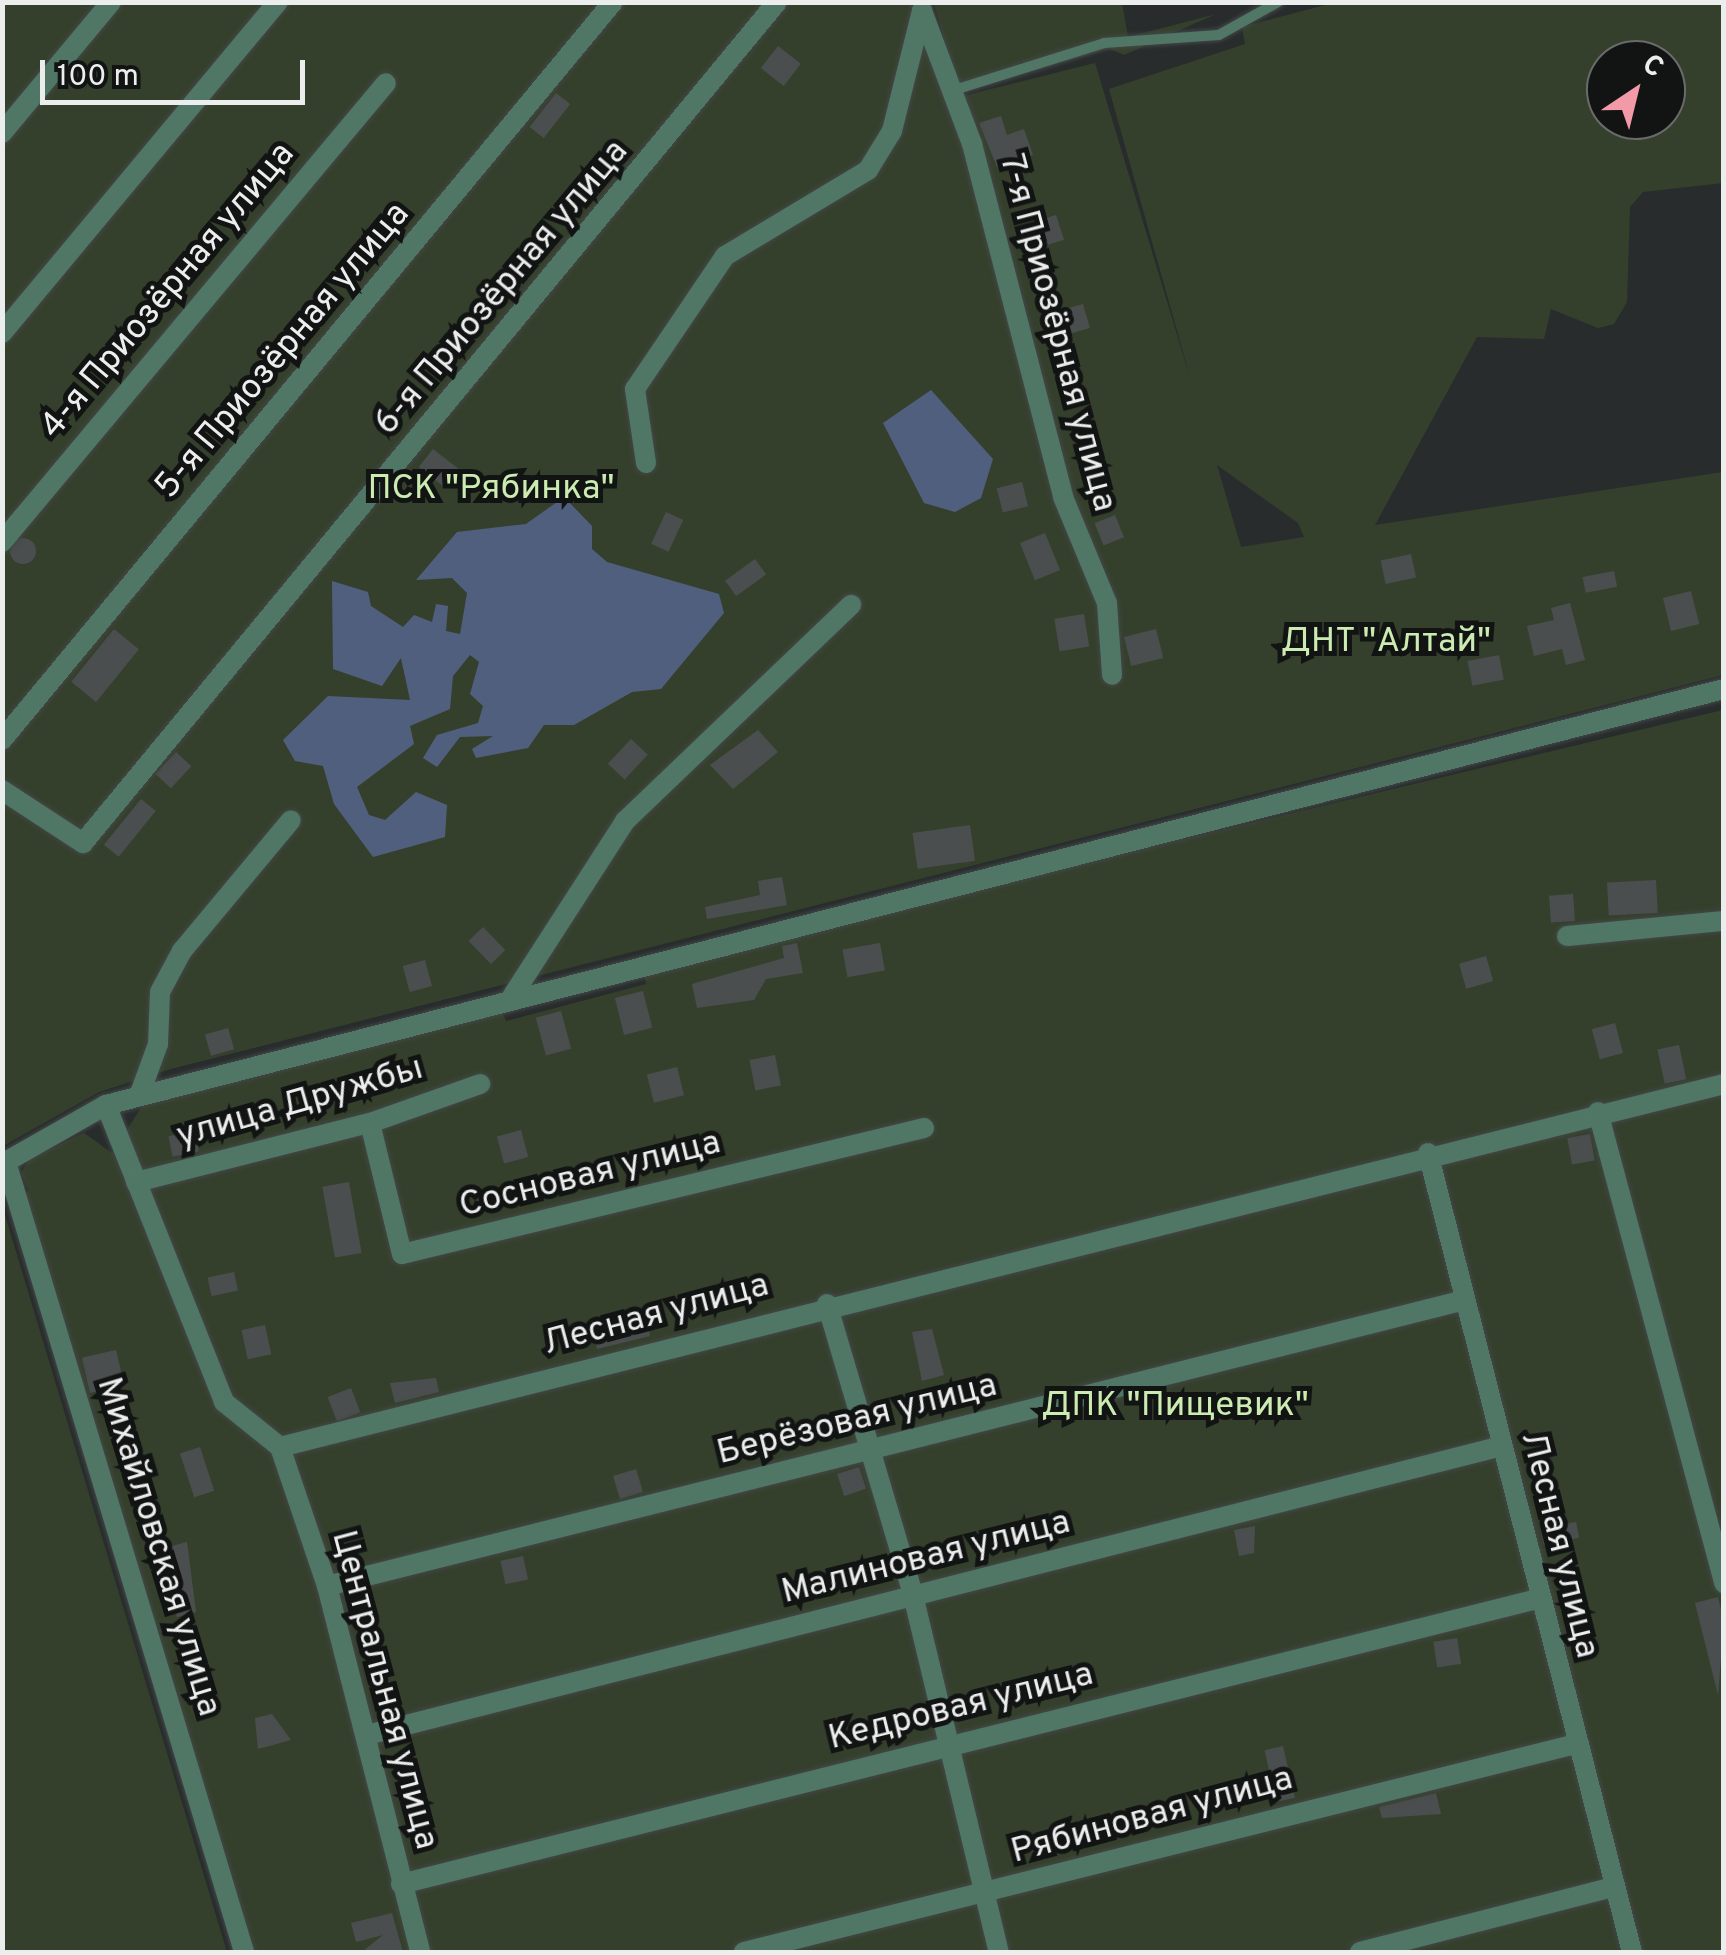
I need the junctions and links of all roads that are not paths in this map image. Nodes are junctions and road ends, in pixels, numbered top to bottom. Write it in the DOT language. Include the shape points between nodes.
graph roads {
  1 [pos="111,2"];
  2 [pos="278,2"];
  3 [pos="613,2"];
  4 [pos="777,2"];
  5 [pos="1278,2"];
  6 [pos="922,7"];
  7 [pos="386,83"];
  8 [pos="951,91"];
  9 [pos="2,133"];
  10 [pos="2,333"];
  11 [pos="646,462"];
  12 [pos="2,542"];
  13 [pos="851,604"];
  14 [pos="1112,675"];
  15 [pos="1724,689"];
  16 [pos="2,740"];
  17 [pos="2,790"];
  18 [pos="291,820"];
  19 [pos="1724,921"];
  20 [pos="1567,936"];
  21 [pos="513,995"];
  22 [pos="480,1084"];
  23 [pos="1724,1084"];
  24 [pos="139,1096"];
  25 [pos="106,1106"];
  26 [pos="1598,1112"];
  27 [pos="370,1124"];
  28 [pos="924,1128"];
  29 [pos="1428,1153"];
  30 [pos="4,1163"];
  31 [pos="136,1182"];
  32 [pos="1461,1301"];
  33 [pos="827,1304"];
  34 [pos="1502,1446"];
  35 [pos="280,1447"];
  36 [pos="868,1450"];
  37 [pos="1724,1583"];
  38 [pos="327,1586"];
  39 [pos="913,1595"];
  40 [pos="1538,1599"];
  41 [pos="366,1735"];
  42 [pos="948,1744"];
  43 [pos="1576,1744"];
  44 [pos="401,1884"];
  45 [pos="1614,1887"];
  46 [pos="984,1894"];
  47 [pos="244,1952"];
  48 [pos="420,1952"];
  49 [pos="744,1952"];
  50 [pos="999,1952"];
  51 [pos="1360,1952"];
  52 [pos="1632,1952"];
  1 -- 9 [label="street"];
  2 -- 10 [label="street"];
  3 -- 16 [label="street, 5-я Приозёрная улица"];
  4 -- 17 [label="street, 6-я Приозёрная улица" via="83,843"];
  5 -- 8 [label="lane" via="1219,35 1104,43"];
  6 -- 8 [label="street, 7-я Приозёрная улица"];
  6 -- 11 [label="street, 7-я Приозёрная улица" via="892,131 868,170 725,256 635,389"];
  7 -- 12 [label="street, 4-я Приозёрная улица"];
  8 -- 14 [label="street, 7-я Приозёрная улица" via="1062,496 1107,603"];
  13 -- 21 [label="street" via="626,821"];
  15 -- 21 [label="street" via="1288,808"];
  18 -- 24 [label="street" via="182,951 160,992 158,1044"];
  19 -- 20 [label="street"];
  21 -- 24 [label="street"];
  22 -- 27 [label="street, улица Дружбы"];
  23 -- 26 [label="street, Лесная улица"];
  24 -- 25 [label="street"];
  25 -- 30 [label="street"];
  25 -- 31 [label="street"];
  26 -- 29 [label="street, Лесная улица"];
  26 -- 37 [label="street"];
  27 -- 28 [label="street, Сосновая улица" via="402,1254"];
  27 -- 31 [label="street, улица Дружбы"];
  29 -- 32 [label="street, Лесная улица"];
  29 -- 33 [label="street, Лесная улица"];
  30 -- 47 [label="street, Михайловская улица"];
  31 -- 35 [label="street" via="224,1402"];
  32 -- 34 [label="street, Лесная улица"];
  32 -- 36 [label="street, Берёзовая улица"];
  33 -- 35 [label="street, Лесная улица"];
  33 -- 36 [label="street"];
  34 -- 39 [label="street, Малиновая улица"];
  34 -- 40 [label="street, Лесная улица"];
  35 -- 38 [label="street, Центральная улица"];
  36 -- 38 [label="street, Берёзовая улица"];
  36 -- 39 [label="street"];
  38 -- 41 [label="street, Центральная улица"];
  39 -- 41 [label="street, Малиновая улица"];
  39 -- 42 [label="street"];
  40 -- 42 [label="street, Кедровая улица"];
  40 -- 43 [label="street, Лесная улица"];
  41 -- 44 [label="street, Центральная улица"];
  42 -- 44 [label="street, Кедровая улица"];
  42 -- 46 [label="street"];
  43 -- 45 [label="street, Лесная улица"];
  43 -- 46 [label="street, Рябиновая улица"];
  44 -- 48 [label="street, Центральная улица"];
  45 -- 51 [label="street"];
  45 -- 52 [label="street, Лесная улица"];
  46 -- 49 [label="street, Рябиновая улица"];
  46 -- 50 [label="street"];
}
